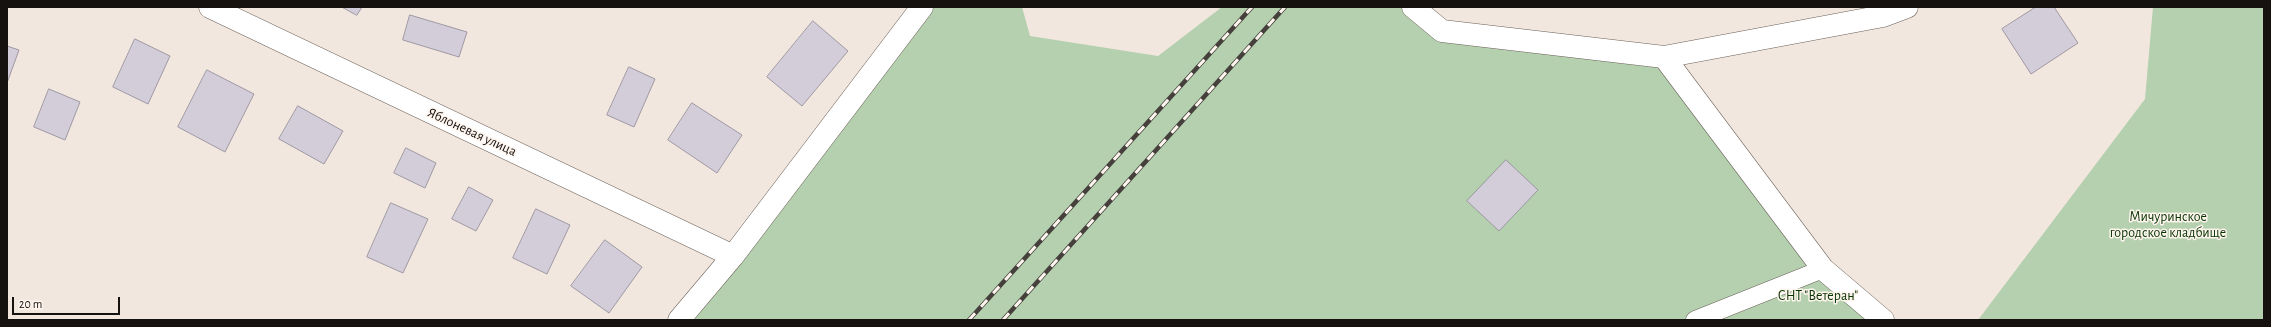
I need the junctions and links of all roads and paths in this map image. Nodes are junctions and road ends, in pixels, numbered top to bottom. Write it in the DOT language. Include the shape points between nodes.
graph roads {
  1 [pos="210,7"];
  2 [pos="922,7"];
  3 [pos="1413,7"];
  4 [pos="1907,7"];
  5 [pos="1664,57"];
  6 [pos="733,256"];
  7 [pos="1822,269"];
  8 [pos="678,320"];
  9 [pos="1695,320"];
  10 [pos="1882,320"];
  1 -- 6 [label="street, Яблоневая улица"];
  2 -- 6 [label="street"];
  3 -- 5 [label="street" via="1442,31"];
  4 -- 5 [label="street" via="1884,16"];
  5 -- 7 [label="street"];
  6 -- 8 [label="street"];
  7 -- 9 [label="lane"];
  7 -- 10 [label="street"];
}
